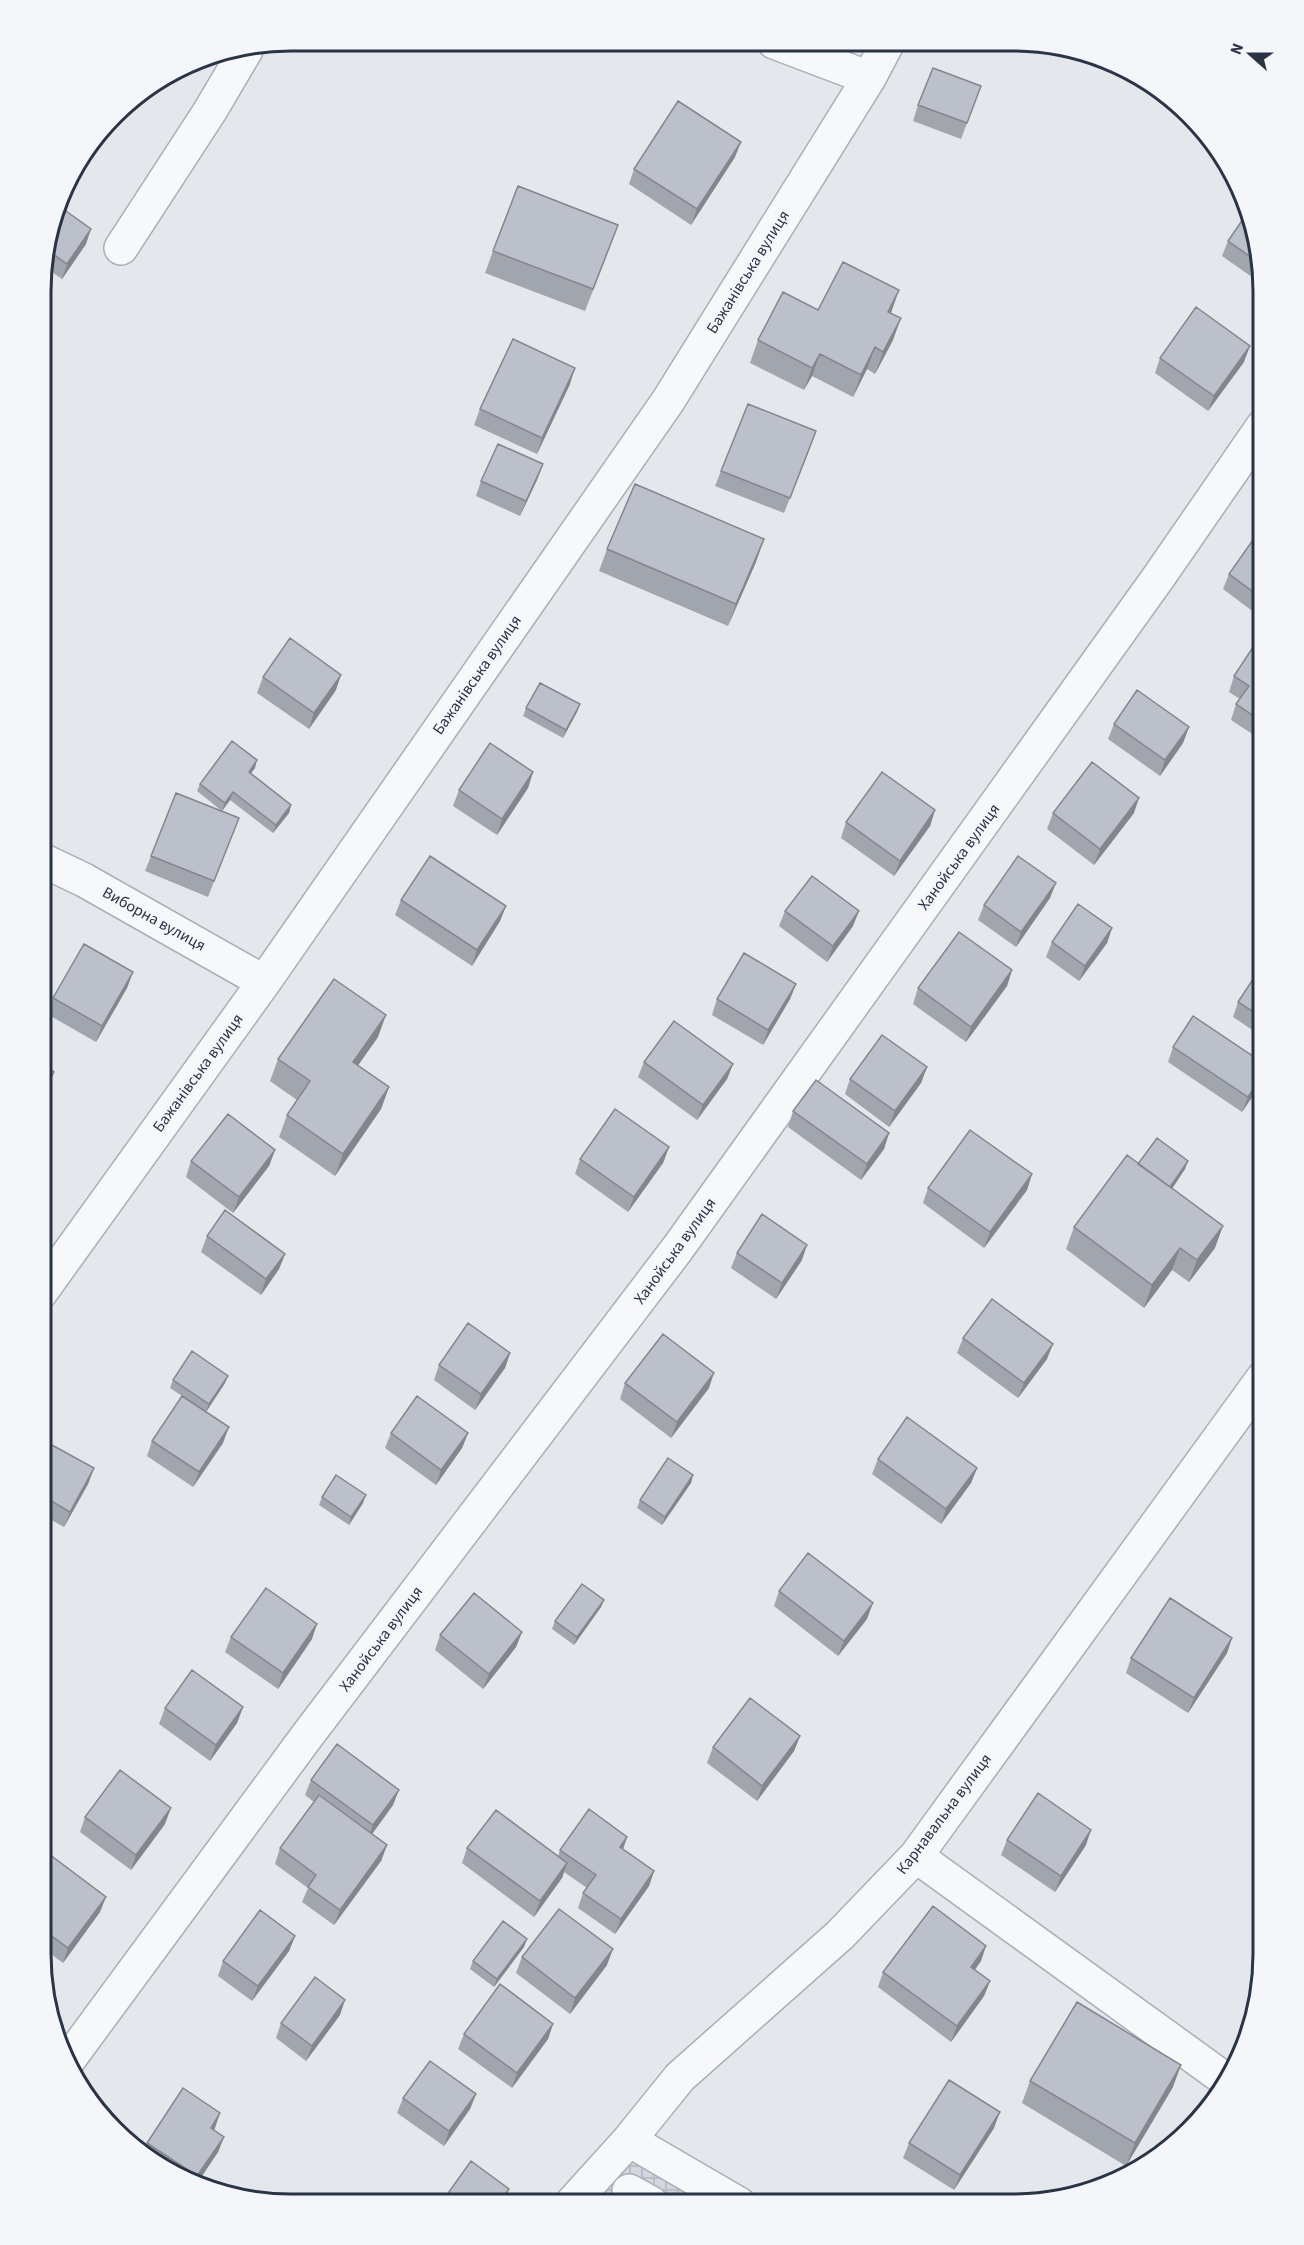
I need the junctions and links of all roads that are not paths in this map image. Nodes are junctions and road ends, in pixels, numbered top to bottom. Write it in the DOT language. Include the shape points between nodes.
graph roads {
  1 [pos="798,51"];
  2 [pos="883,51"];
  3 [pos="242,57"];
  4 [pos="868,78"];
  5 [pos="121,248"];
  6 [pos="1253,440"];
  7 [pos="51,864"];
  8 [pos="264,981"];
  9 [pos="51,1278"];
  10 [pos="1253,1392"];
  11 [pos="916,1856"];
  12 [pos="73,2054"];
  13 [pos="1220,2076"];
  14 [pos="629,2140"];
  15 [pos="580,2194"];
  16 [pos="722,2194"];
  1 -- 4 [label="street"];
  2 -- 4 [label="street, Бажанівська вулиця"];
  3 -- 5 [label="street"];
  4 -- 8 [label="street, Бажанівська вулиця" via="668,401"];
  6 -- 12 [label="street, Ханойська вулиця" via="685,1239 307,1736"];
  7 -- 8 [label="street, Виборна вулиця"];
  8 -- 9 [label="street, Бажанівська вулиця"];
  10 -- 11 [label="street, Карнавальна вулиця"];
  11 -- 13 [label="street"];
  11 -- 14 [label="street, Карнавальна вулиця" via="840,1935 680,2078"];
  14 -- 15 [label="street, Карнавальна вулиця"];
  14 -- 16 [label="street"];
}
